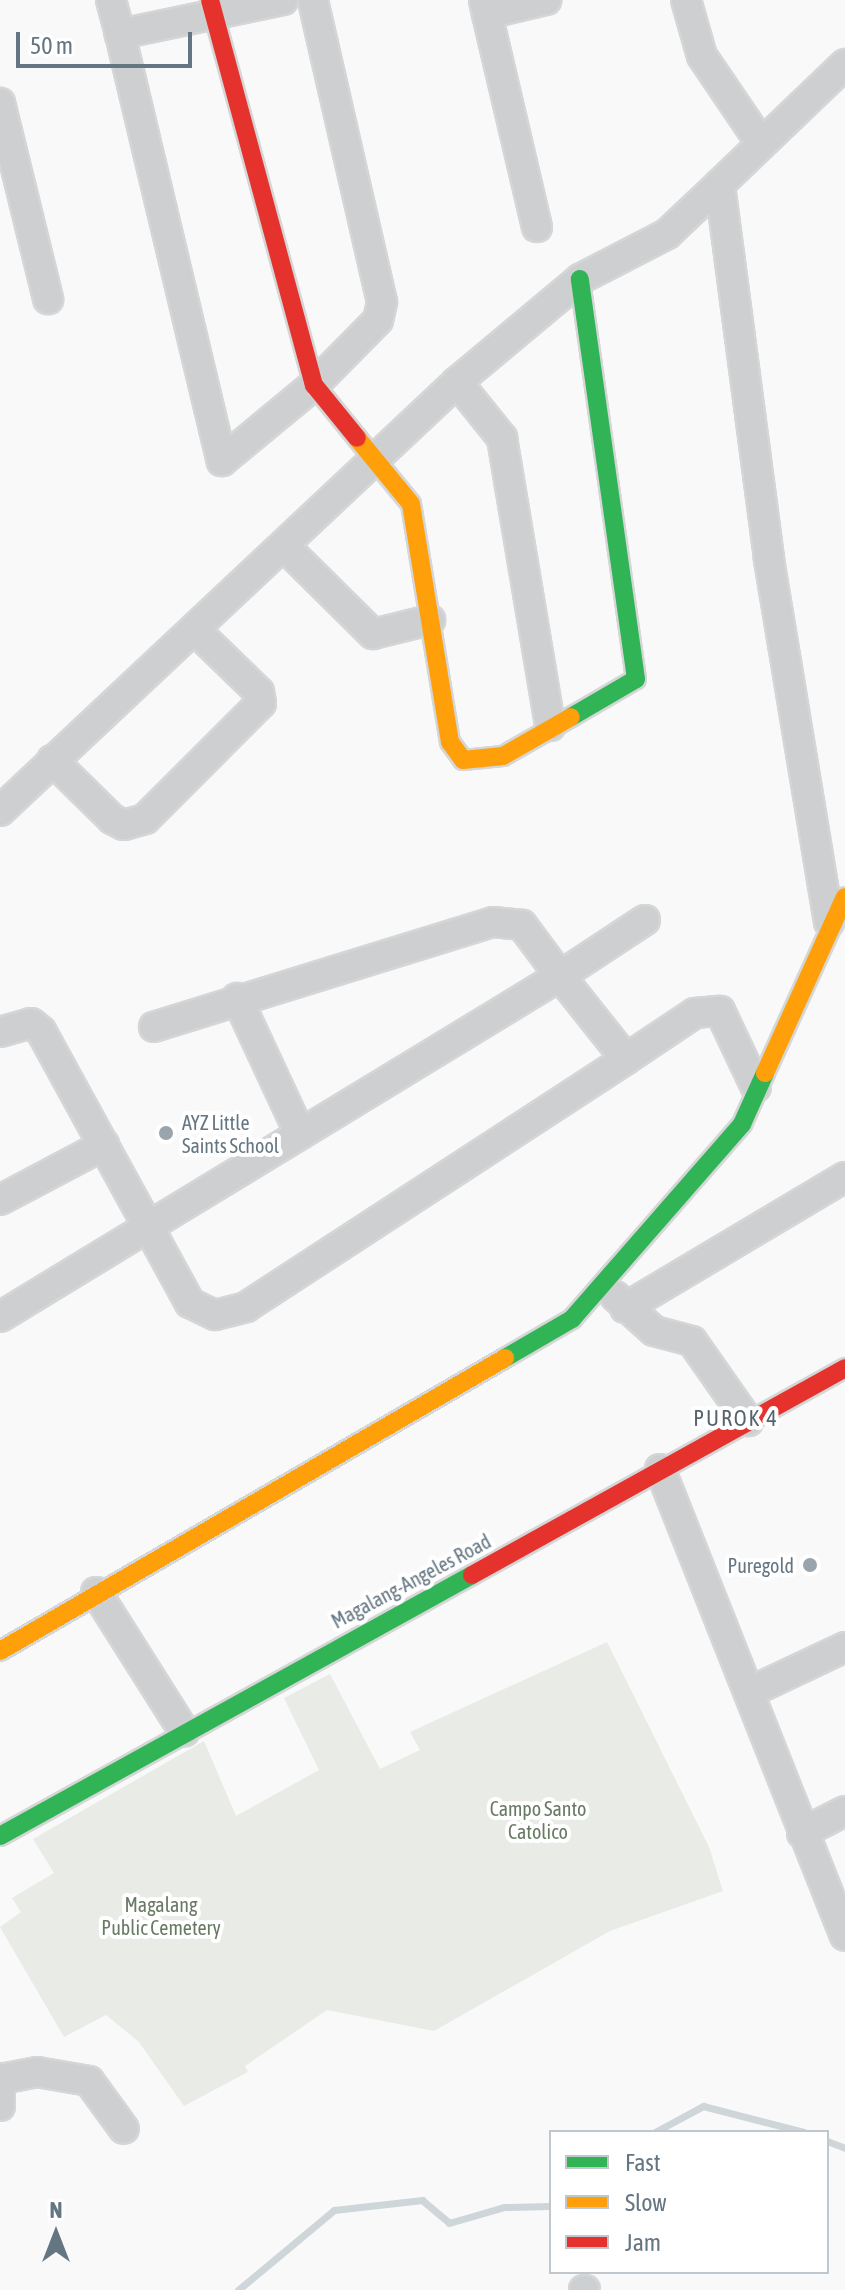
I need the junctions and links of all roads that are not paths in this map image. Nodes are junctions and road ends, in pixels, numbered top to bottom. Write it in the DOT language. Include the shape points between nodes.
graph roads {
  1 [pos="111,0"];
  2 [pos="283,0"];
  3 [pos="313,0"];
  4 [pos="546,0"];
  5 [pos="686,0"];
  6 [pos="485,7"];
  7 [pos="212,8"];
  8 [pos="120,34"];
  9 [pos="845,64"];
  10 [pos="0,103"];
  11 [pos="761,143"];
  12 [pos="720,184"];
  13 [pos="537,227"];
  14 [pos="580,279"];
  15 [pos="48,299"];
  16 [pos="457,382"];
  17 [pos="314,385"];
  18 [pos="377,462"];
  19 [pos="285,547"];
  20 [pos="430,620"];
  21 [pos="196,631"];
  22 [pos="550,726"];
  23 [pos="52,760"];
  24 [pos="0,811"];
  25 [pos="845,897"];
  26 [pos="645,920"];
  27 [pos="829,922"];
  28 [pos="560,976"];
  29 [pos="237,998"];
  30 [pos="154,1027"];
  31 [pos="0,1032"];
  32 [pos="626,1059"];
  33 [pos="756,1087"];
  34 [pos="300,1134"];
  35 [pos="104,1145"];
  36 [pos="845,1177"];
  37 [pos="0,1200"];
  38 [pos="150,1229"];
  39 [pos="606,1287"];
  40 [pos="625,1308"];
  41 [pos="0,1317"];
  42 [pos="845,1368"];
  43 [pos="748,1421"];
  44 [pos="660,1469"];
  45 [pos="96,1592"];
  46 [pos="845,1647"];
  47 [pos="0,1651"];
  48 [pos="750,1692"];
  49 [pos="184,1731"];
  50 [pos="845,1811"];
  51 [pos="802,1833"];
  52 [pos="0,1836"];
  53 [pos="845,1936"];
  54 [pos="0,2078"];
  55 [pos="0,2106"];
  56 [pos="124,2129"];
  1 -- 8 [label="street"];
  2 -- 7 [label="street"];
  3 -- 17 [label="street" via="382,302 378,320"];
  4 -- 6 [label="street"];
  5 -- 11 [label="street" via="702,56"];
  6 -- 13 [label="street"];
  7 -- 8 [label="street"];
  7 -- 17 [label="street"];
  8 -- 17 [label="street" via="222,461"];
  9 -- 11 [label="street"];
  10 -- 15 [label="street"];
  11 -- 12 [label="street"];
  12 -- 14 [label="street" via="667,234"];
  12 -- 27 [label="street" via="769,558"];
  14 -- 16 [label="street"];
  14 -- 22 [label="street" via="638,668 632,686"];
  16 -- 18 [label="street"];
  16 -- 22 [label="street" via="502,438"];
  17 -- 18 [label="street"];
  18 -- 19 [label="street"];
  18 -- 20 [label="street" via="411,504"];
  19 -- 20 [label="street" via="373,634"];
  19 -- 21 [label="street"];
  20 -- 22 [label="street" via="454,754 503,756"];
  21 -- 23 [label="street"];
  21 -- 23 [label="street" via="259,692 261,703 145,819 124,825 112,819"];
  23 -- 24 [label="street"];
  25 -- 27 [label="street"];
  26 -- 28 [label="street"];
  27 -- 33 [label="street"];
  28 -- 29 [label="street" via="522,925 493,922"];
  28 -- 32 [label="street"];
  28 -- 34 [label="street"];
  29 -- 30 [label="street"];
  29 -- 34 [label="street"];
  31 -- 35 [label="street" via="31,1023 41,1031"];
  32 -- 33 [label="street" via="714,1008"];
  32 -- 38 [label="street" via="235,1313 215,1315 190,1303"];
  33 -- 39 [label="street" via="727,1143 634,1240"];
  34 -- 38 [label="street"];
  35 -- 37 [label="street"];
  35 -- 38 [label="street"];
  36 -- 40 [label="street"];
  38 -- 41 [label="street"];
  39 -- 40 [label="street"];
  39 -- 45 [label="street" via="572,1319"];
  40 -- 43 [label="street" via="654,1331 692,1341"];
  42 -- 43 [label="street, Magalang-Angeles Road"];
  43 -- 44 [label="street, Magalang-Angeles Road"];
  44 -- 48 [label="street"];
  44 -- 49 [label="street, Magalang-Angeles Road"];
  45 -- 47 [label="street"];
  45 -- 49 [label="street"];
  46 -- 48 [label="street"];
  48 -- 51 [label="street"];
  49 -- 52 [label="street, Magalang-Angeles Road"];
  50 -- 51 [label="street"];
  51 -- 53 [label="street"];
  54 -- 55 [label="street"];
  54 -- 56 [label="street" via="37,2072 89,2081"];
}
